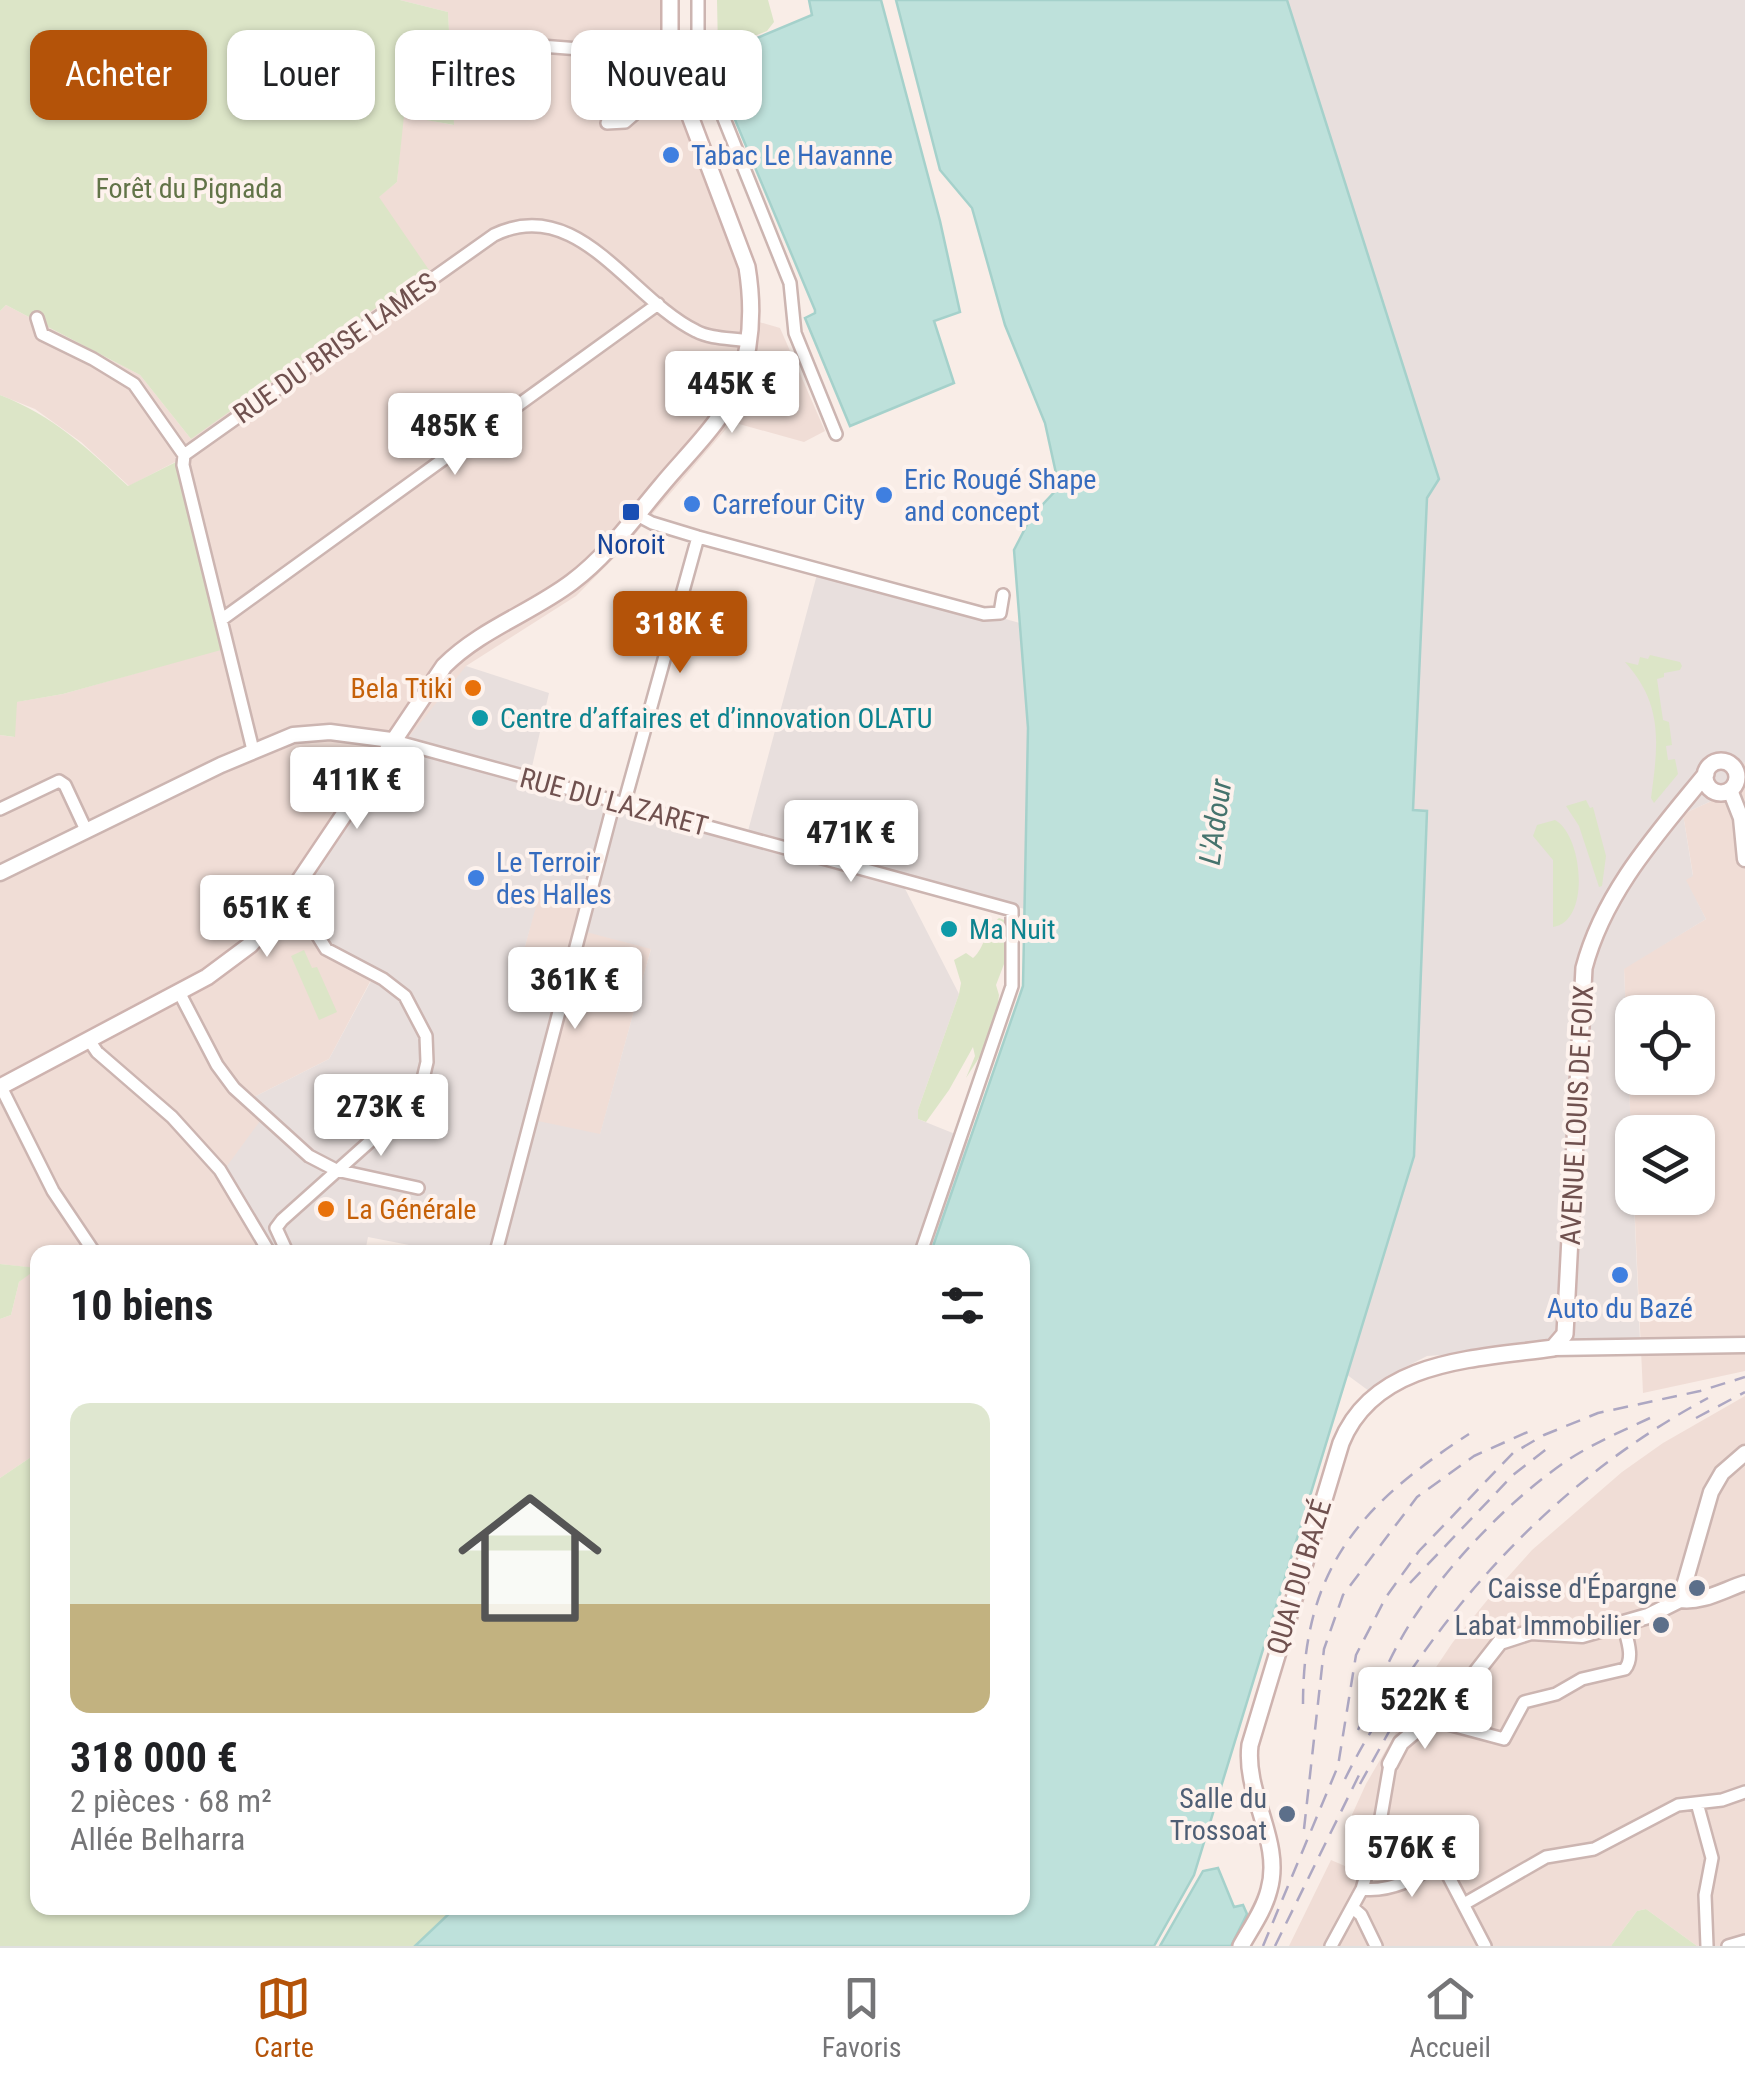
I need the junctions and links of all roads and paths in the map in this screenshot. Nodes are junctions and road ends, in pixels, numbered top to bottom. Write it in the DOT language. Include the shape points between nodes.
graph roads {
  1 [pos="670,0"];
  2 [pos="698,0"];
  3 [pos="671,30"];
  4 [pos="627,120"];
  5 [pos="690,120"];
  6 [pos="607,123"];
  7 [pos="658,304"];
  8 [pos="38,318"];
  9 [pos="748,342"];
  10 [pos="836,434"];
  11 [pos="184,455"];
  12 [pos="636,514"];
  13 [pos="698,537"];
  14 [pos="1003,595"];
  15 [pos="222,620"];
  16 [pos="391,740"];
  17 [pos="253,750"];
  18 [pos="1740,769"];
  19 [pos="1702,783"];
  20 [pos="1730,790"];
  21 [pos="619,803"];
  22 [pos="0,809"];
  23 [pos="86,830"];
  24 [pos="1745,858"];
  25 [pos="0,873"];
  26 [pos="286,901"];
  27 [pos="179,992"];
  28 [pos="89,1040"];
  29 [pos="0,1087"];
  30 [pos="336,1170"];
  31 [pos="418,1188"];
  32 [pos="89,1245"];
  33 [pos="265,1245"];
  34 [pos="284,1245"];
  35 [pos="498,1245"];
  36 [pos="922,1245"];
  37 [pos="1745,1345"];
  38 [pos="1553,1348"];
  39 [pos="1745,1454"];
  40 [pos="1745,1583"];
  41 [pos="1680,1600"];
  42 [pos="1623,1623"];
  43 [pos="1429,1718"];
  44 [pos="1390,1764"];
  45 [pos="1745,1792"];
  46 [pos="1697,1803"];
  47 [pos="1378,1834"];
  48 [pos="1439,1858"];
  49 [pos="1362,1889"];
  50 [pos="1464,1904"];
  51 [pos="1353,1908"];
  52 [pos="1745,1942"];
  53 [pos="1242,1946"];
  54 [pos="1331,1946"];
  55 [pos="1376,1946"];
  56 [pos="1485,1946"];
  57 [pos="1707,1946"];
  58 [pos="1728,1946"];
  1 -- 3 [label="main road"];
  2 -- 10 [label="street" via="698,54 790,283 795,334"];
  4 -- 6 [label="street"];
  5 -- 9 [label="main road" via="745,255"];
  7 -- 9 [label="street, RUE DU BRISE LAMES" via="692,329"];
  7 -- 11 [label="street, RUE DU BRISE LAMES" via="564,231 512,226"];
  7 -- 15 [label="street"];
  8 -- 11 [label="street" via="42,334 134,384"];
  9 -- 12 [label="main road" via="728,405"];
  11 -- 15 [label="street"];
  12 -- 13 [label="street"];
  12 -- 16 [label="main road" via="576,580 457,652"];
  13 -- 14 [label="street" via="984,614 1000,613"];
  13 -- 21 [label="street"];
  15 -- 17 [label="street"];
  16 -- 17 [label="street" via="310,732"];
  16 -- 21 [label="street, RUE DU LAZARET"];
  16 -- 26 [label="main road"];
  17 -- 23 [label="street"];
  18 -- 19 [label="main road" via="1720,761"];
  18 -- 20 [label="main road"];
  19 -- 20 [label="main road" via="1721,793"];
  19 -- 38 [label="main road, AVENUE LOUIS DE FOIX" via="1653,838 1605,910 1584,968 1566,1327"];
  20 -- 24 [label="street"];
  21 -- 35 [label="street"];
  21 -- 36 [label="street, RUE DU LAZARET" via="1012,910 1012,986"];
  22 -- 23 [label="street" via="59,780"];
  23 -- 25 [label="street"];
  26 -- 27 [label="main road" via="238,956"];
  26 -- 30 [label="street" via="305,915 326,949 405,996 426,1036 422,1083 410,1102"];
  27 -- 28 [label="main road"];
  27 -- 30 [label="street" via="234,1088 309,1156"];
  28 -- 29 [label="main road"];
  28 -- 33 [label="street" via="220,1170"];
  29 -- 32 [label="street" via="53,1191"];
  30 -- 31 [label="street"];
  30 -- 34 [label="street" via="276,1228"];
  37 -- 38 [label="street"];
  38 -- 53 [label="main road, QUAI DU BAZÉ" via="1409,1376 1376,1393 1346,1433 1255,1720 1249,1775 1272,1870 1262,1909"];
  39 -- 41 [label="street" via="1711,1492"];
  40 -- 41 [label="street"];
  41 -- 42 [label="street"];
  42 -- 43 [label="street" via="1582,1635 1531,1632 1500,1642 1460,1693"];
  42 -- 43 [label="street" via="1630,1655 1624,1669 1524,1702 1500,1740"];
  43 -- 44 [label="street" via="1401,1743"];
  44 -- 47 [label="street"];
  45 -- 46 [label="street"];
  46 -- 50 [label="street" via="1665,1811 1594,1849 1546,1856"];
  46 -- 57 [label="street" via="1712,1858"];
  47 -- 48 [label="street"];
  47 -- 49 [label="street"];
  48 -- 49 [label="street" via="1425,1872 1383,1890"];
  48 -- 50 [label="street"];
  49 -- 51 [label="street"];
  50 -- 56 [label="street"];
  51 -- 54 [label="street"];
  51 -- 55 [label="street"];
  52 -- 58 [label="street"];
}
